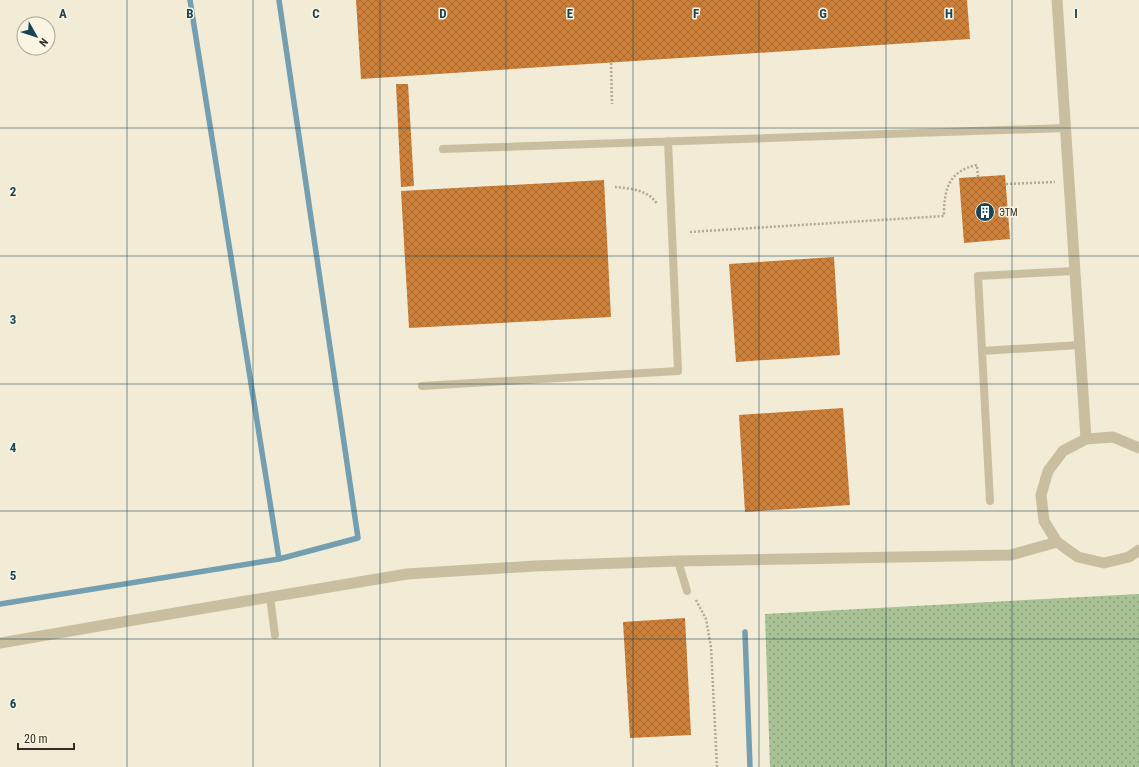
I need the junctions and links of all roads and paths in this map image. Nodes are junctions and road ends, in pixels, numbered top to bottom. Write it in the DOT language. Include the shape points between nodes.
graph roads {
  1 [pos="1058,0"];
  2 [pos="612,63"];
  3 [pos="612,104"];
  4 [pos="1066,128"];
  5 [pos="668,141"];
  6 [pos="443,150"];
  7 [pos="978,177"];
  8 [pos="1070,181"];
  9 [pos="1006,184"];
  10 [pos="615,187"];
  11 [pos="658,206"];
  12 [pos="690,232"];
  13 [pos="1075,271"];
  14 [pos="1080,345"];
  15 [pos="982,351"];
  16 [pos="422,386"];
  17 [pos="1086,439"];
  18 [pos="1139,448"];
  19 [pos="990,501"];
  20 [pos="1057,542"];
  21 [pos="1139,550"];
  22 [pos="678,561"];
  23 [pos="687,591"];
  24 [pos="270,597"];
  25 [pos="275,635"];
  26 [pos="0,644"];
  27 [pos="717,767"];
  1 -- 4 [label="street"];
  2 -- 3 [label="path"];
  4 -- 5 [label="lane"];
  4 -- 8 [label="street"];
  5 -- 6 [label="lane"];
  5 -- 16 [label="lane" via="678,371"];
  7 -- 12 [label="path" via="977,165 966,167 957,173 949,183 944,200 944,216"];
  8 -- 9 [label="path"];
  8 -- 13 [label="street"];
  10 -- 11 [label="path" via="635,190 654,198"];
  13 -- 14 [label="street"];
  13 -- 15 [label="lane" via="978,276"];
  14 -- 15 [label="lane"];
  14 -- 17 [label="street"];
  15 -- 19 [label="lane"];
  17 -- 18 [label="street" via="1113,437"];
  17 -- 20 [label="street" via="1063,451 1048,471 1041,495 1044,521"];
  20 -- 21 [label="street" via="1078,558 1104,563 1129,557"];
  20 -- 22 [label="street" via="1011,556"];
  22 -- 23 [label="lane"];
  22 -- 24 [label="street" via="407,574"];
  23 -- 27 [label="path" via="706,618 711,647"];
  24 -- 25 [label="lane"];
  24 -- 26 [label="street"];
}
